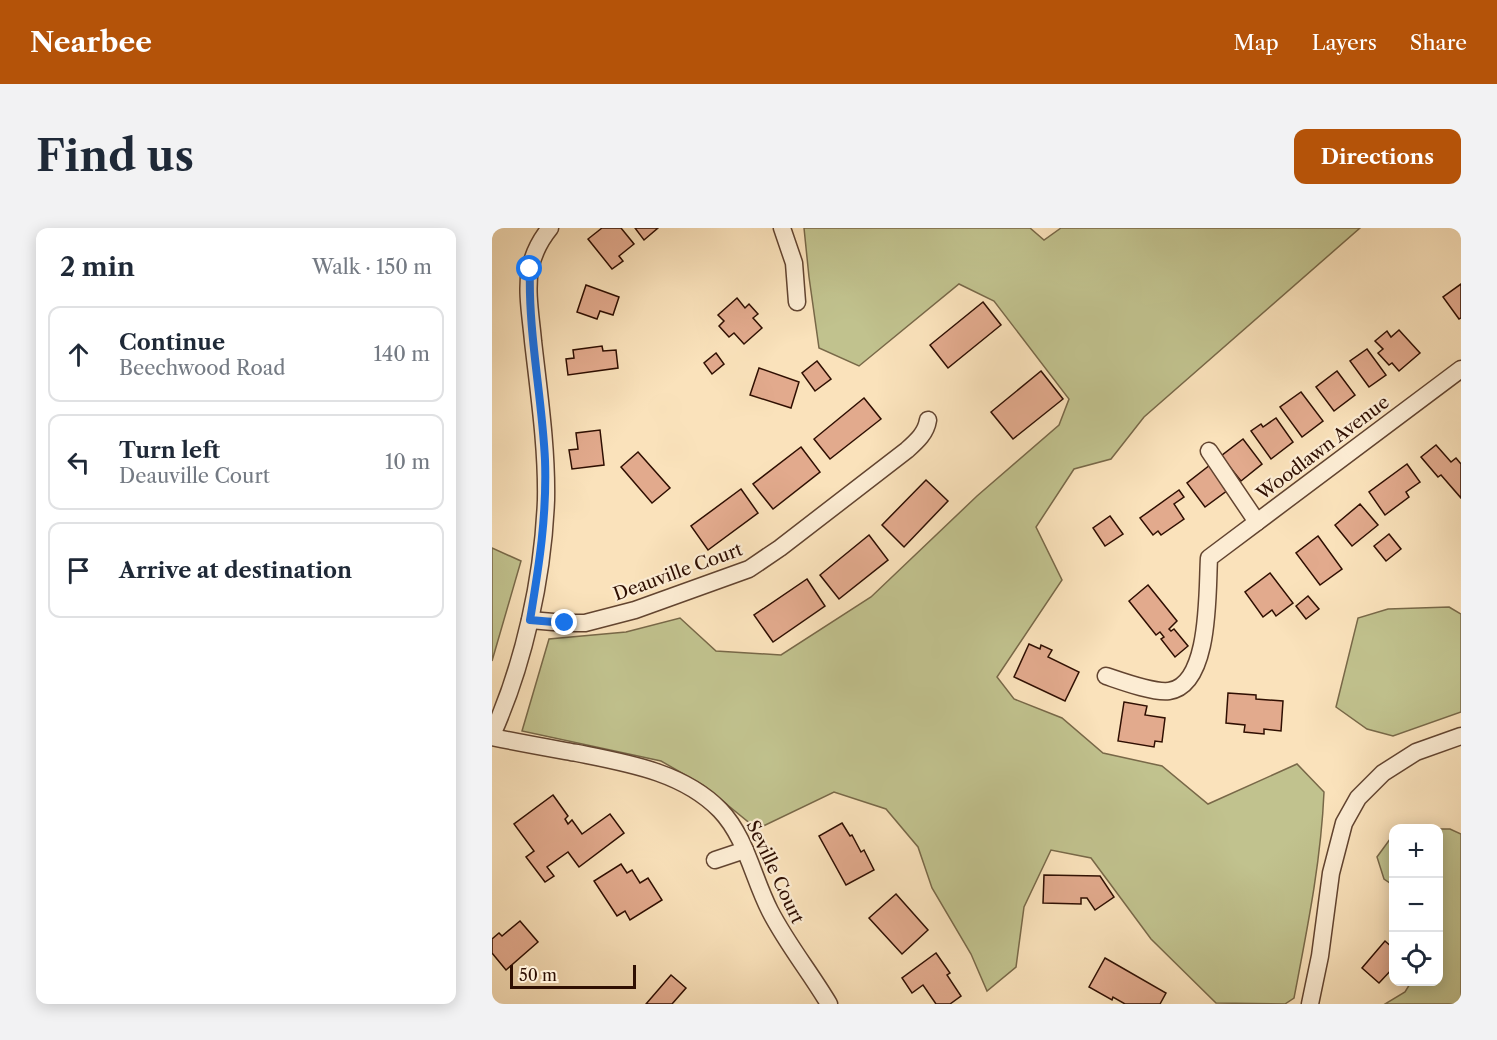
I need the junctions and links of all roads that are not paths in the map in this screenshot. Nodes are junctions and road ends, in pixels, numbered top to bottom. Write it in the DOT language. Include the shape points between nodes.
graph roads {
  1 [pos="550,228"];
  2 [pos="782,228"];
  3 [pos="797,302"];
  4 [pos="1461,369"];
  5 [pos="928,420"];
  6 [pos="1209,451"];
  7 [pos="1257,522"];
  8 [pos="530,620"];
  9 [pos="1106,676"];
  10 [pos="492,736"];
  11 [pos="1461,736"];
  12 [pos="745,850"];
  13 [pos="715,860"];
  14 [pos="829,1004"];
  15 [pos="1310,1004"];
  1 -- 8 [label="street" via="530,269 529,299 546,500"];
  2 -- 3 [label="street" via="794,263"];
  4 -- 7 [label="street, Woodlawn Avenue"];
  5 -- 8 [label="street, Deauville Court" via="927,428 907,450 749,569 635,610 585,623"];
  6 -- 7 [label="street"];
  7 -- 9 [label="street, Woodlawn Avenue" via="1209,558 1206,620 1198,664 1185,683 1169,691"];
  8 -- 10 [label="street"];
  10 -- 12 [label="street, Seville Court" via="647,768 673,778 719,809"];
  11 -- 15 [label="street" via="1416,752 1383,773 1358,798 1344,823 1331,873"];
  12 -- 13 [label="street"];
  12 -- 14 [label="street, Seville Court" via="782,935"];
}
